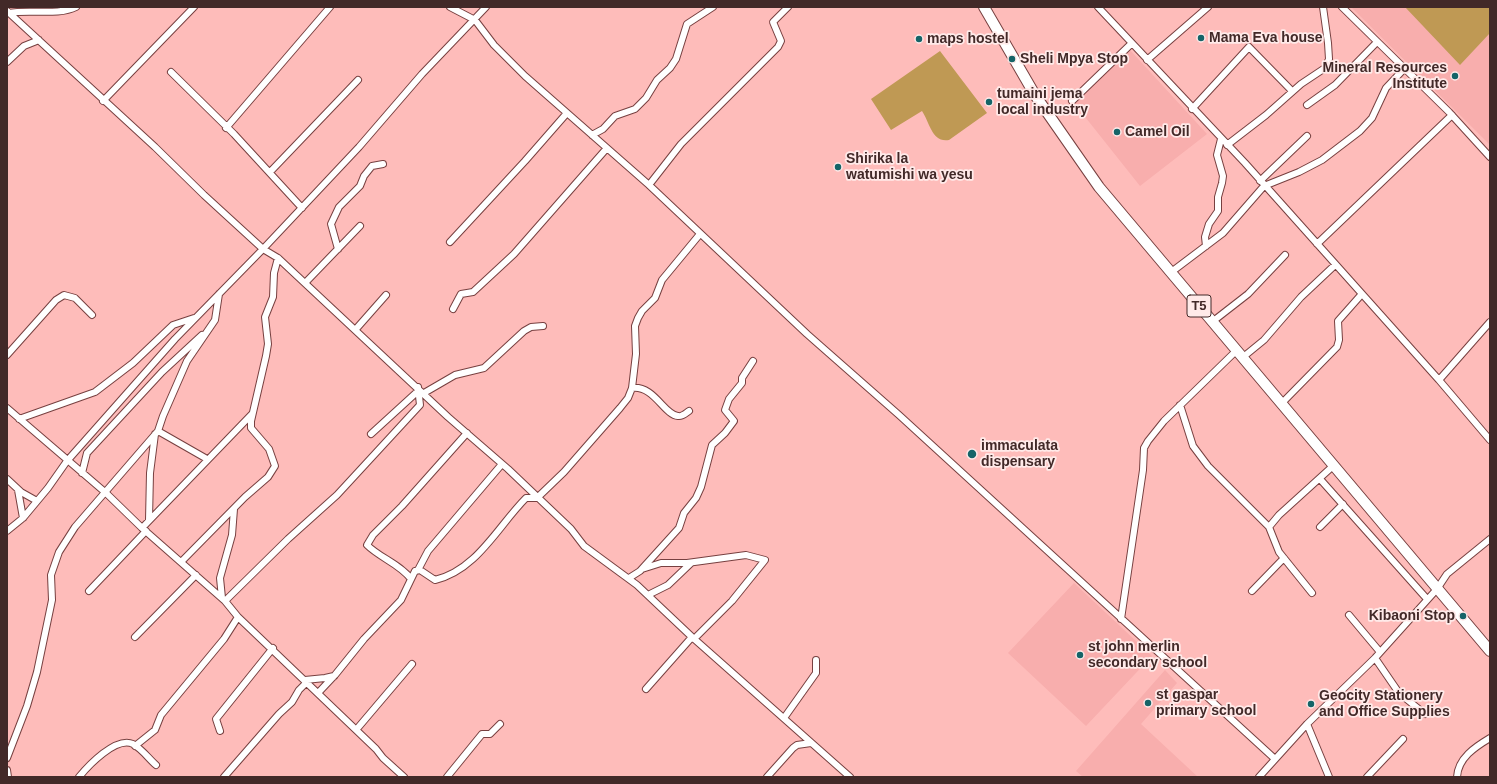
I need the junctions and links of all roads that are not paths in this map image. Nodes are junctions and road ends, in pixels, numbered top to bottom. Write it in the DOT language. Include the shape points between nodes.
graph roads {
  1 [pos="76,7"];
  2 [pos="194,7"];
  3 [pos="321,7"];
  4 [pos="330,7"];
  5 [pos="450,7"];
  6 [pos="486,7"];
  7 [pos="713,7"];
  8 [pos="788,7"];
  9 [pos="984,7"];
  10 [pos="1098,7"];
  11 [pos="1208,7"];
  12 [pos="1323,7"];
  13 [pos="1342,7"];
  14 [pos="8,12"];
  15 [pos="323,14"];
  16 [pos="475,20"];
  17 [pos="39,40"];
  18 [pos="1377,42"];
  19 [pos="1131,44"];
  20 [pos="1147,60"];
  21 [pos="7,62"];
  22 [pos="1404,69"];
  23 [pos="171,72"];
  24 [pos="358,80"];
  25 [pos="1292,90"];
  26 [pos="103,101"];
  27 [pos="1072,101"];
  28 [pos="1307,105"];
  29 [pos="1192,109"];
  30 [pos="567,113"];
  31 [pos="1452,115"];
  32 [pos="226,128"];
  33 [pos="592,135"];
  34 [pos="1307,136"];
  35 [pos="1221,139"];
  36 [pos="1226,145"];
  37 [pos="607,148"];
  38 [pos="1490,156"];
  39 [pos="383,164"];
  40 [pos="270,172"];
  41 [pos="1262,183"];
  42 [pos="649,185"];
  43 [pos="302,208"];
  44 [pos="360,226"];
  45 [pos="700,234"];
  46 [pos="450,242"];
  47 [pos="1317,244"];
  48 [pos="1206,246"];
  49 [pos="264,249"];
  50 [pos="338,249"];
  51 [pos="1285,255"];
  52 [pos="278,258"];
  53 [pos="1335,265"];
  54 [pos="1170,273"];
  55 [pos="305,283"];
  56 [pos="219,294"];
  57 [pos="386,295"];
  58 [pos="1362,295"];
  59 [pos="454,309"];
  60 [pos="92,315"];
  61 [pos="196,317"];
  62 [pos="1212,322"];
  63 [pos="1490,322"];
  64 [pos="543,326"];
  65 [pos="211,327"];
  66 [pos="356,328"];
  67 [pos="1239,354"];
  68 [pos="7,355"];
  69 [pos="753,361"];
  70 [pos="1439,380"];
  71 [pos="632,388"];
  72 [pos="417,390"];
  73 [pos="424,393"];
  74 [pos="1281,404"];
  75 [pos="1180,405"];
  76 [pos="7,408"];
  77 [pos="689,411"];
  78 [pos="253,413"];
  79 [pos="19,419"];
  80 [pos="156,433"];
  81 [pos="467,433"];
  82 [pos="371,434"];
  83 [pos="1490,440"];
  84 [pos="207,459"];
  85 [pos="67,461"];
  86 [pos="502,464"];
  87 [pos="1333,466"];
  88 [pos="82,473"];
  89 [pos="1320,478"];
  90 [pos="7,479"];
  91 [pos="18,490"];
  92 [pos="106,493"];
  93 [pos="537,498"];
  94 [pos="37,500"];
  95 [pos="1343,504"];
  96 [pos="234,509"];
  97 [pos="23,518"];
  98 [pos="149,520"];
  99 [pos="1269,527"];
  100 [pos="1320,527"];
  101 [pos="144,529"];
  102 [pos="7,531"];
  103 [pos="1490,539"];
  104 [pos="1284,558"];
  105 [pos="181,562"];
  106 [pos="691,562"];
  107 [pos="642,569"];
  108 [pos="418,570"];
  109 [pos="196,575"];
  110 [pos="628,578"];
  111 [pos="411,579"];
  112 [pos="1438,589"];
  113 [pos="89,591"];
  114 [pos="1252,591"];
  115 [pos="1312,593"];
  116 [pos="648,595"];
  117 [pos="1427,599"];
  118 [pos="224,600"];
  119 [pos="1349,615"];
  120 [pos="238,617"];
  121 [pos="1121,619"];
  122 [pos="135,637"];
  123 [pos="693,638"];
  124 [pos="273,648"];
  125 [pos="1490,651"];
  126 [pos="1380,652"];
  127 [pos="1374,658"];
  128 [pos="816,660"];
  129 [pos="412,664"];
  130 [pos="335,675"];
  131 [pos="306,681"];
  132 [pos="646,689"];
  133 [pos="318,693"];
  134 [pos="1425,714"];
  135 [pos="784,718"];
  136 [pos="500,724"];
  137 [pos="1307,724"];
  138 [pos="356,730"];
  139 [pos="220,731"];
  140 [pos="1490,738"];
  141 [pos="1403,739"];
  142 [pos="812,743"];
  143 [pos="135,746"];
  144 [pos="7,758"];
  145 [pos="1275,759"];
  146 [pos="156,765"];
  147 [pos="7,770"];
  148 [pos="8,777"];
  149 [pos="79,777"];
  150 [pos="224,777"];
  151 [pos="404,777"];
  152 [pos="447,777"];
  153 [pos="767,777"];
  154 [pos="850,777"];
  155 [pos="1259,777"];
  156 [pos="1329,777"];
  157 [pos="1367,777"];
  158 [pos="1457,777"];
  1 -- 14 [label="street" via="59,11"];
  2 -- 26 [label="street"];
  3 -- 15 [label="street"];
  4 -- 15 [label="street"];
  5 -- 16 [label="street"];
  6 -- 16 [label="street"];
  7 -- 33 [label="street" via="687,24 676,59 638,107 615,116 603,129"];
  8 -- 42 [label="street" via="773,22 781,42 778,47 682,144"];
  9 -- 54 [label="highway, T5" via="1035,95 1077,158"];
  10 -- 19 [label="street"];
  11 -- 20 [label="street"];
  12 -- 25 [label="street" via="1328,33 1327,64 1320,72"];
  13 -- 18 [label="street"];
  14 -- 17 [label="street"];
  15 -- 32 [label="street"];
  16 -- 30 [label="street" via="509,61"];
  16 -- 43 [label="street" via="422,74"];
  17 -- 21 [label="street" via="24,46"];
  17 -- 26 [label="street"];
  18 -- 22 [label="street"];
  18 -- 28 [label="street" via="1335,85"];
  19 -- 20 [label="street"];
  19 -- 27 [label="street"];
  20 -- 29 [label="street"];
  22 -- 31 [label="street"];
  22 -- 41 [label="street" via="1386,88 1372,118 1360,130 1322,160 1299,172"];
  23 -- 32 [label="street"];
  24 -- 40 [label="street"];
  25 -- 29 [label="street" via="1249,47"];
  25 -- 36 [label="street" via="1266,115"];
  26 -- 49 [label="street"];
  29 -- 35 [label="street"];
  30 -- 33 [label="street"];
  30 -- 46 [label="street"];
  31 -- 38 [label="street"];
  31 -- 47 [label="street"];
  32 -- 40 [label="street"];
  33 -- 37 [label="street"];
  34 -- 41 [label="street"];
  35 -- 36 [label="street"];
  35 -- 48 [label="street" via="1217,155 1222,183 1218,211 1209,224"];
  36 -- 41 [label="street"];
  37 -- 42 [label="street"];
  37 -- 59 [label="street" via="514,254 473,292 461,294"];
  39 -- 50 [label="street" via="372,166 360,186 339,207 331,224"];
  40 -- 43 [label="street"];
  41 -- 47 [label="street"];
  41 -- 48 [label="street" via="1223,233"];
  42 -- 45 [label="street"];
  43 -- 49 [label="street"];
  44 -- 50 [label="street"];
  45 -- 71 [label="street" via="662,280 655,298 638,318 635,326 636,354"];
  45 -- 121 [label="street"];
  47 -- 53 [label="street"];
  48 -- 54 [label="street"];
  49 -- 52 [label="street"];
  49 -- 56 [label="street"];
  50 -- 55 [label="street"];
  51 -- 62 [label="street" via="1248,294"];
  52 -- 55 [label="street"];
  52 -- 78 [label="street" via="274,273 273,297 265,316 268,344"];
  53 -- 58 [label="street"];
  53 -- 67 [label="street" via="1301,297 1264,340"];
  54 -- 62 [label="highway, T5"];
  55 -- 66 [label="street"];
  56 -- 61 [label="street"];
  56 -- 65 [label="street" via="215,320"];
  57 -- 66 [label="street"];
  58 -- 70 [label="street"];
  58 -- 74 [label="street" via="1338,321 1337,347"];
  60 -- 68 [label="street" via="75,298 64,295 56,300"];
  61 -- 79 [label="street" via="173,325 134,363 94,392"];
  61 -- 85 [label="street"];
  62 -- 67 [label="highway, T5"];
  63 -- 70 [label="street"];
  64 -- 73 [label="street" via="524,330 484,368 455,375"];
  65 -- 80 [label="street" via="187,361"];
  65 -- 88 [label="street" via="162,372 87,453"];
  66 -- 72 [label="street"];
  67 -- 74 [label="highway, T5"];
  67 -- 75 [label="street"];
  69 -- 107 [label="street" via="725,410 734,421 712,445 696,498 684,513 680,528"];
  70 -- 83 [label="street"];
  71 -- 77 [label="street" via="647,391 674,415 683,415"];
  71 -- 93 [label="street" via="620,408 564,472"];
  72 -- 73 [label="street"];
  72 -- 82 [label="street"];
  72 -- 118 [label="street" via="420,405 401,427 337,495"];
  73 -- 81 [label="street"];
  74 -- 87 [label="highway, T5"];
  75 -- 99 [label="street" via="1193,446 1208,466"];
  75 -- 121 [label="street" via="1144,448"];
  76 -- 79 [label="street"];
  78 -- 84 [label="street"];
  78 -- 96 [label="street" via="251,428 269,449 275,466 268,477"];
  79 -- 85 [label="street"];
  80 -- 84 [label="street"];
  80 -- 92 [label="street"];
  80 -- 98 [label="street" via="150,473"];
  81 -- 86 [label="street"];
  81 -- 111 [label="street" via="373,535 367,545"];
  84 -- 98 [label="street"];
  85 -- 88 [label="street"];
  85 -- 94 [label="street"];
  86 -- 93 [label="street"];
  86 -- 108 [label="street" via="428,551"];
  87 -- 89 [label="street"];
  87 -- 112 [label="highway, T5"];
  88 -- 92 [label="street"];
  89 -- 95 [label="street"];
  89 -- 99 [label="street"];
  90 -- 91 [label="street"];
  91 -- 94 [label="street"];
  91 -- 97 [label="street"];
  92 -- 101 [label="street"];
  92 -- 144 [label="street" via="75,527 59,552 51,575 52,600 37,672"];
  93 -- 108 [label="street" via="526,498 489,543 453,574 432,580 423,571"];
  93 -- 110 [label="street" via="571,529 584,546"];
  94 -- 97 [label="street"];
  95 -- 100 [label="street"];
  95 -- 117 [label="street"];
  96 -- 105 [label="street"];
  96 -- 118 [label="street" via="232,535 220,578"];
  97 -- 102 [label="street"];
  98 -- 101 [label="street"];
  99 -- 104 [label="street"];
  101 -- 105 [label="street"];
  101 -- 113 [label="street"];
  103 -- 112 [label="street" via="1447,574"];
  104 -- 114 [label="street"];
  104 -- 115 [label="street"];
  105 -- 109 [label="street"];
  106 -- 107 [label="street" via="662,563"];
  106 -- 116 [label="street" via="668,585"];
  106 -- 123 [label="street" via="746,555 765,560 732,601"];
  107 -- 110 [label="street"];
  108 -- 111 [label="street" via="413,573"];
  109 -- 118 [label="street"];
  109 -- 122 [label="street"];
  110 -- 116 [label="street"];
  111 -- 130 [label="street" via="401,600 364,638"];
  112 -- 117 [label="street"];
  112 -- 125 [label="highway, T5"];
  116 -- 123 [label="street"];
  117 -- 126 [label="street"];
  118 -- 120 [label="street"];
  119 -- 126 [label="street"];
  120 -- 124 [label="street"];
  120 -- 143 [label="street" via="224,640 161,715 155,730"];
  121 -- 145 [label="street"];
  123 -- 132 [label="street"];
  123 -- 135 [label="street"];
  124 -- 131 [label="street"];
  124 -- 139 [label="street" via="216,719"];
  126 -- 127 [label="street"];
  127 -- 134 [label="street" via="1399,693"];
  127 -- 137 [label="street"];
  128 -- 135 [label="street" via="816,673"];
  129 -- 138 [label="street"];
  130 -- 131 [label="street"];
  130 -- 133 [label="street"];
  131 -- 133 [label="street"];
  131 -- 150 [label="street" via="292,702"];
  133 -- 138 [label="street"];
  135 -- 142 [label="street"];
  136 -- 152 [label="street" via="490,734 482,734"];
  137 -- 145 [label="street"];
  137 -- 156 [label="street"];
  138 -- 151 [label="street"];
  140 -- 158 [label="street" via="1474,748 1460,763"];
  141 -- 157 [label="street"];
  142 -- 153 [label="street" via="793,748"];
  142 -- 154 [label="street"];
  143 -- 146 [label="street"];
  143 -- 149 [label="street" via="130,743 122,744 102,753"];
  145 -- 155 [label="street"];
  147 -- 148 [label="street"];
}
